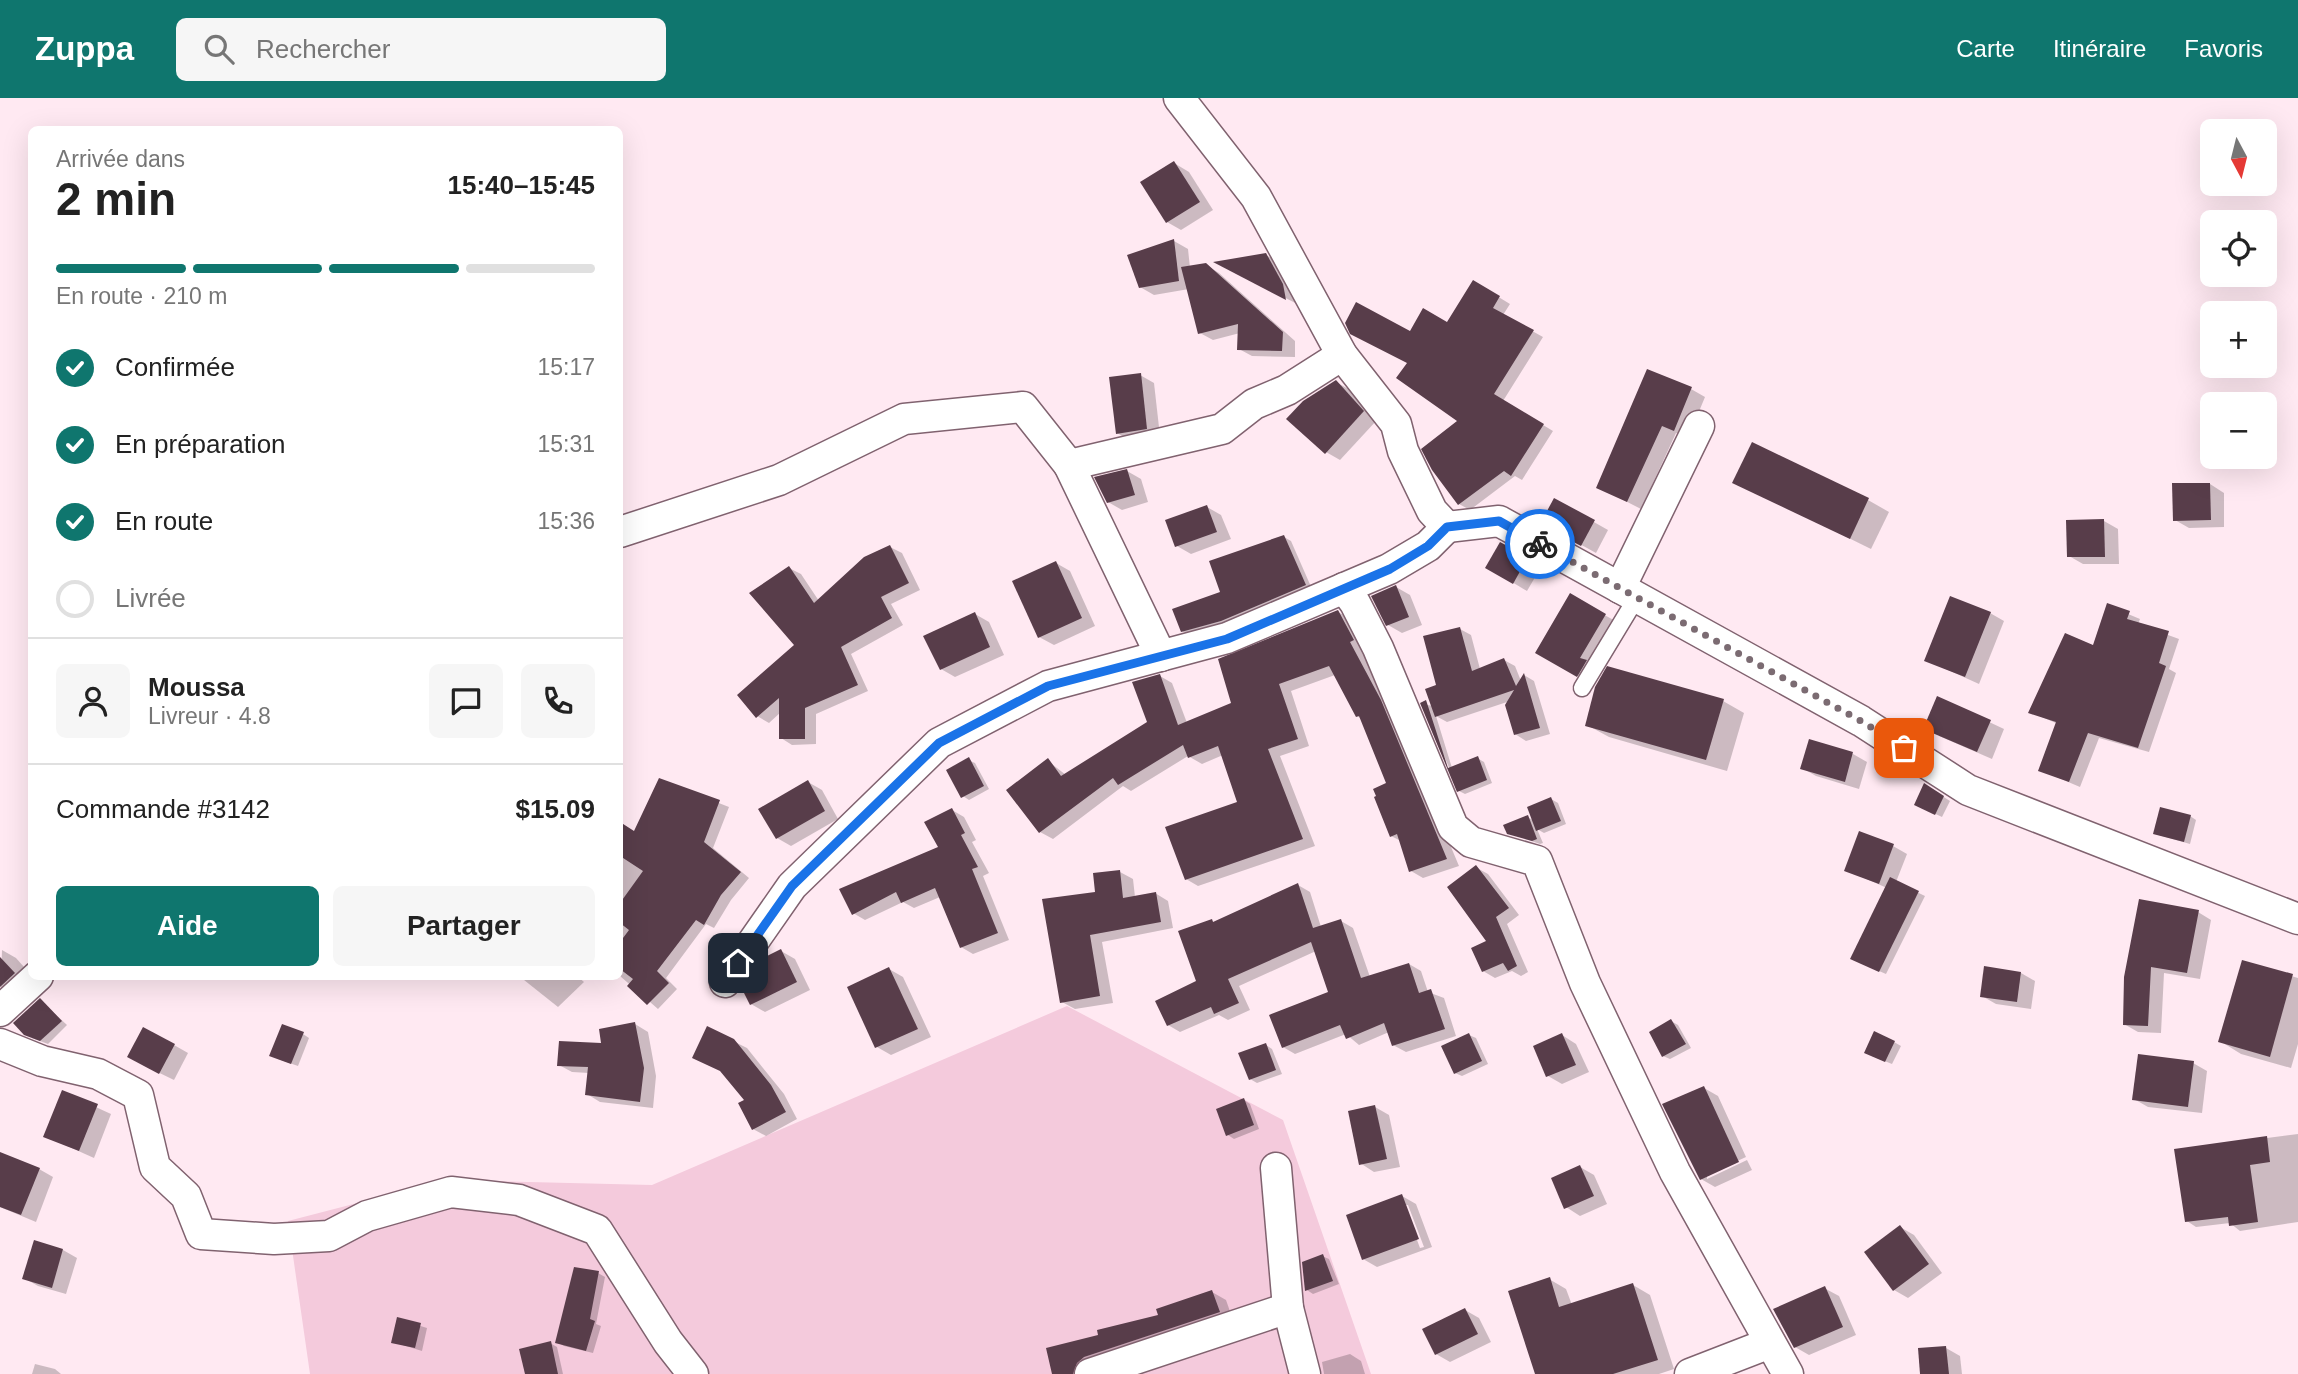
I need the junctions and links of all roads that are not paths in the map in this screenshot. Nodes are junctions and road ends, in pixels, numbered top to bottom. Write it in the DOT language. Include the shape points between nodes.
graph roads {
  1 [pos="1179,98"];
  2 [pos="1342,355"];
  3 [pos="1699,426"];
  4 [pos="1069,465"];
  5 [pos="1447,527"];
  6 [pos="623,531"];
  7 [pos="1344,588"];
  8 [pos="1628,593"];
  9 [pos="1161,656"];
  10 [pos="1582,688"];
  11 [pos="2298,919"];
  12 [pos="34,980"];
  13 [pos="725,982"];
  14 [pos="0,1011"];
  15 [pos="0,1044"];
  16 [pos="1276,1168"];
  17 [pos="1288,1308"];
  18 [pos="1770,1343"];
  19 [pos="693,1374"];
  20 [pos="1090,1374"];
  21 [pos="1305,1374"];
  22 [pos="1690,1374"];
  23 [pos="1788,1374"];
  1 -- 2 [label="street" via="1256,197"];
  2 -- 4 [label="street" via="1287,390 1254,404 1222,429"];
  2 -- 5 [label="street" via="1396,425 1402,451 1432,511"];
  3 -- 8 [label="street"];
  4 -- 6 [label="street" via="1023,407 904,419 779,480"];
  4 -- 9 [label="street"];
  5 -- 7 [label="street" via="1428,546"];
  5 -- 8 [label="street" via="1499,521"];
  7 -- 9 [label="street" via="1227,639"];
  7 -- 18 [label="street" via="1378,648 1453,827 1471,842 1538,860 1585,983 1675,1172"];
  8 -- 10 [label="lane"];
  8 -- 11 [label="street" via="1861,721 1968,790"];
  9 -- 13 [label="street" via="1048,686 939,743 792,886"];
  12 -- 14 [label="street"];
  15 -- 19 [label="street" via="98,1074 138,1095 156,1167 186,1196 201,1234 274,1239 329,1236 367,1216 451,1192 520,1200 597,1230"];
  16 -- 17 [label="street"];
  17 -- 20 [label="street"];
  17 -- 21 [label="street"];
  18 -- 22 [label="street"];
  18 -- 23 [label="street"];
}
